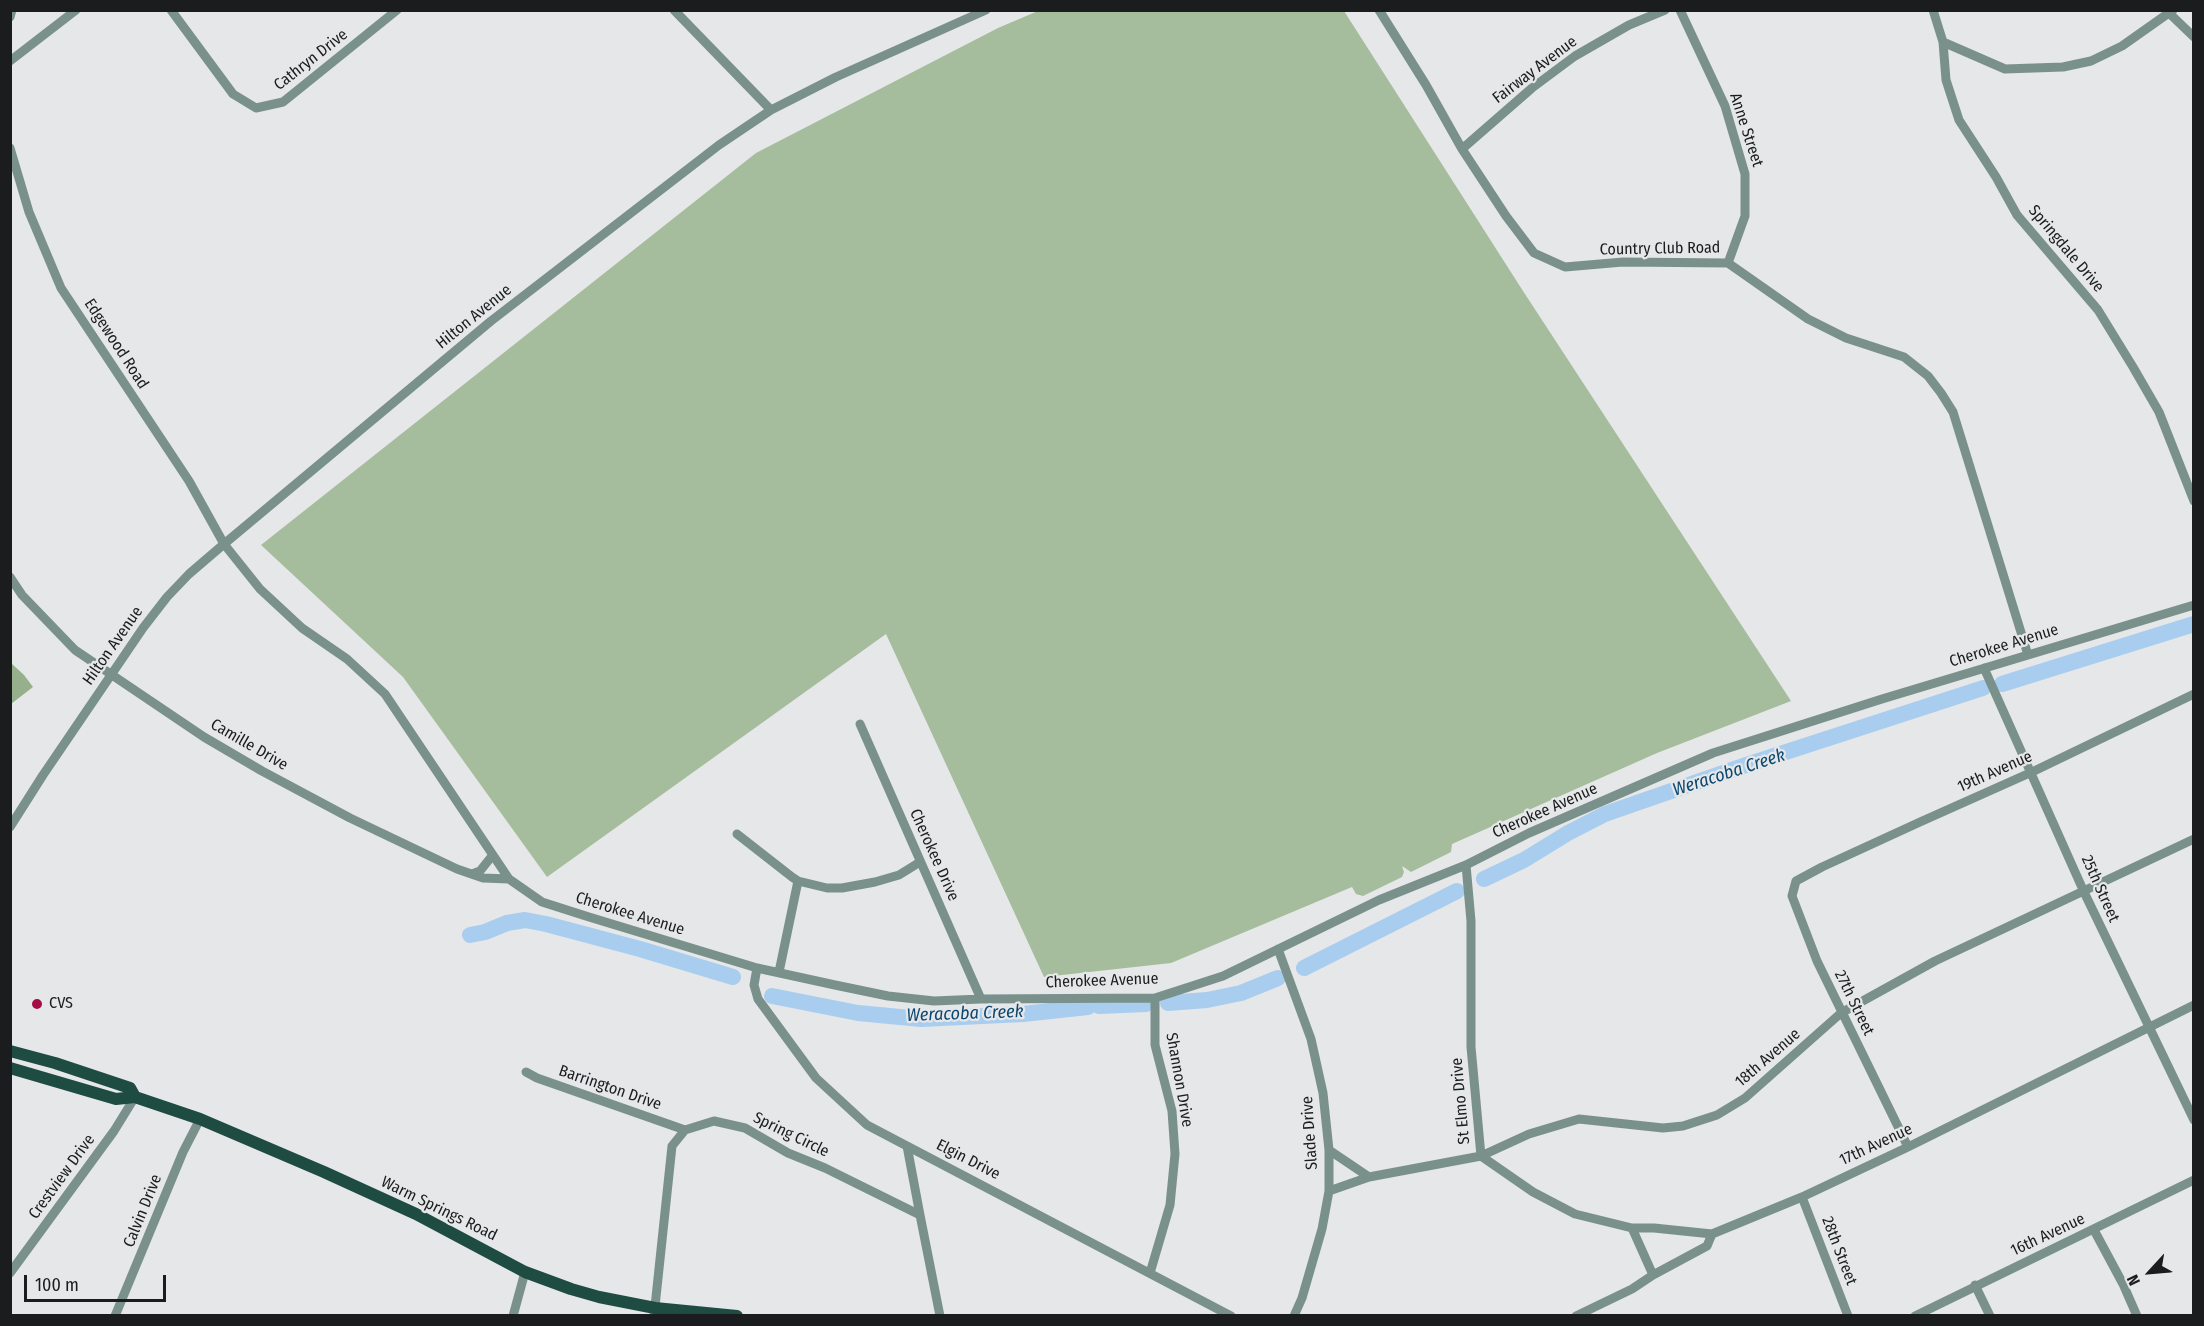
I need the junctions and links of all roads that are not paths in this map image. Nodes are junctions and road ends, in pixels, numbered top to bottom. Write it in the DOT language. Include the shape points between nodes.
graph roads {
  1 [pos="12,10"];
  2 [pos="76,10"];
  3 [pos="171,10"];
  4 [pos="397,10"];
  5 [pos="674,10"];
  6 [pos="986,10"];
  7 [pos="1379,10"];
  8 [pos="1665,10"];
  9 [pos="1680,10"];
  10 [pos="1933,10"];
  11 [pos="2171,12"];
  12 [pos="10,17"];
  13 [pos="2193,37"];
  14 [pos="1943,42"];
  15 [pos="10,61"];
  16 [pos="771,111"];
  17 [pos="10,148"];
  18 [pos="1462,149"];
  19 [pos="1728,263"];
  20 [pos="2193,501"];
  21 [pos="224,544"];
  22 [pos="10,577"];
  23 [pos="2193,605"];
  24 [pos="2028,655"];
  25 [pos="1984,668"];
  26 [pos="111,675"];
  27 [pos="2193,694"];
  28 [pos="860,724"];
  29 [pos="2032,772"];
  30 [pos="10,827"];
  31 [pos="737,834"];
  32 [pos="2193,839"];
  33 [pos="492,856"];
  34 [pos="920,862"];
  35 [pos="1466,864"];
  36 [pos="472,874"];
  37 [pos="1809,874"];
  38 [pos="509,879"];
  39 [pos="798,881"];
  40 [pos="2084,892"];
  41 [pos="1278,950"];
  42 [pos="757,968"];
  43 [pos="779,972"];
  44 [pos="1155,998"];
  45 [pos="981,999"];
  46 [pos="2193,1005"];
  47 [pos="1841,1013"];
  48 [pos="2149,1025"];
  49 [pos="10,1051"];
  50 [pos="10,1068"];
  51 [pos="526,1072"];
  52 [pos="135,1097"];
  53 [pos="200,1119"];
  54 [pos="2193,1120"];
  55 [pos="685,1130"];
  56 [pos="907,1146"];
  57 [pos="1908,1147"];
  58 [pos="1329,1150"];
  59 [pos="1480,1156"];
  60 [pos="1369,1177"];
  61 [pos="2193,1180"];
  62 [pos="1329,1191"];
  63 [pos="1802,1197"];
  64 [pos="921,1215"];
  65 [pos="1632,1228"];
  66 [pos="2094,1230"];
  67 [pos="1712,1234"];
  68 [pos="11,1271"];
  69 [pos="525,1272"];
  70 [pos="1150,1273"];
  71 [pos="1653,1275"];
  72 [pos="1975,1285"];
  73 [pos="655,1312"];
  74 [pos="115,1316"];
  75 [pos="513,1316"];
  76 [pos="737,1316"];
  77 [pos="940,1316"];
  78 [pos="1231,1316"];
  79 [pos="1294,1316"];
  80 [pos="1576,1316"];
  81 [pos="1848,1316"];
  82 [pos="1915,1316"];
  83 [pos="1990,1316"];
  84 [pos="2137,1316"];
  1 -- 12 [label="street"];
  2 -- 15 [label="street"];
  3 -- 4 [label="street, Cathryn Drive" via="233,94 256,108 283,102"];
  5 -- 16 [label="street"];
  6 -- 16 [label="street, Hilton Avenue" via="836,77"];
  7 -- 18 [label="street, Country Club Road"];
  8 -- 18 [label="street, Fairway Avenue" via="1629,25 1575,56"];
  9 -- 19 [label="street, Anne Street" via="1725,106 1745,174 1745,216"];
  10 -- 14 [label="street, Springdale Drive"];
  11 -- 13 [label="street"];
  11 -- 14 [label="street" via="2122,46 2091,61 2063,68 2005,69"];
  14 -- 20 [label="street, Springdale Drive" via="1946,80 1959,120 2017,215 2098,310 2159,412"];
  16 -- 21 [label="street, Hilton Avenue" via="719,145 491,321"];
  17 -- 21 [label="street, Edgewood Road" via="29,212 61,288 189,481"];
  18 -- 19 [label="street, Country Club Road" via="1534,253 1565,267 1623,262"];
  19 -- 24 [label="street, Country Club Road" via="1808,319 1846,338 1904,357 1928,376 1953,412"];
  21 -- 26 [label="street, Hilton Avenue" via="167,597"];
  21 -- 33 [label="street, Cherokee Avenue" via="260,589 385,694"];
  22 -- 26 [label="street, Camille Drive" via="22,595 75,650"];
  23 -- 24 [label="street, Cherokee Avenue"];
  24 -- 25 [label="street, Cherokee Avenue"];
  25 -- 29 [label="street, 25th Street"];
  25 -- 35 [label="street, Cherokee Avenue" via="1713,753"];
  26 -- 30 [label="street, Hilton Avenue"];
  26 -- 36 [label="street, Camille Drive" via="262,771 350,818"];
  27 -- 29 [label="street, 19th Avenue"];
  28 -- 34 [label="street, Cherokee Drive"];
  29 -- 37 [label="street, 19th Avenue"];
  29 -- 40 [label="street, 25th Street"];
  31 -- 39 [label="street"];
  32 -- 40 [label="street, 18th Avenue"];
  33 -- 36 [label="street" via="480,871"];
  33 -- 38 [label="street, Cherokee Avenue"];
  34 -- 39 [label="street" via="899,875 842,888"];
  34 -- 45 [label="street, Cherokee Drive"];
  35 -- 41 [label="street, Cherokee Avenue" via="1379,900"];
  35 -- 59 [label="street, St Elmo Drive" via="1471,921 1471,1047"];
  36 -- 38 [label="street, Camille Drive"];
  37 -- 47 [label="street, 27th Street" via="1796,881 1792,896"];
  38 -- 42 [label="street, Cherokee Avenue" via="542,902"];
  39 -- 43 [label="street"];
  40 -- 47 [label="street, 18th Avenue" via="1935,961"];
  40 -- 48 [label="street, 25th Street"];
  41 -- 44 [label="street, Cherokee Avenue" via="1223,976"];
  41 -- 58 [label="street, Slade Drive" via="1311,1039 1323,1093"];
  42 -- 43 [label="street, Cherokee Avenue"];
  42 -- 56 [label="street, Elgin Drive" via="754,985 758,999 816,1078 867,1125"];
  43 -- 45 [label="street, Cherokee Avenue" via="911,999"];
  44 -- 45 [label="street, Cherokee Avenue"];
  44 -- 70 [label="street, Shannon Drive" via="1155,1045 1172,1112 1175,1154 1170,1204"];
  46 -- 48 [label="street, 17th Avenue"];
  47 -- 57 [label="street, 27th Street"];
  47 -- 59 [label="street, 18th Avenue" via="1745,1098 1717,1115 1663,1128 1579,1119 1529,1134"];
  48 -- 54 [label="street, 25th Street"];
  48 -- 57 [label="street, 17th Avenue"];
  49 -- 52 [label="main road, Warm Springs Road" via="130,1088"];
  50 -- 52 [label="main road, Warm Springs Road" via="116,1099"];
  51 -- 55 [label="street, Barrington Drive"];
  52 -- 53 [label="main road, Warm Springs Road"];
  52 -- 68 [label="street, Crestview Drive"];
  53 -- 69 [label="main road, Warm Springs Road" via="416,1214"];
  53 -- 74 [label="street, Calvin Drive"];
  55 -- 64 [label="street, Spring Circle" via="714,1121 745,1128 788,1153"];
  55 -- 73 [label="street" via="672,1146"];
  56 -- 64 [label="street"];
  56 -- 70 [label="street, Elgin Drive"];
  57 -- 63 [label="street, 17th Avenue"];
  58 -- 60 [label="street"];
  58 -- 62 [label="street, Slade Drive"];
  59 -- 60 [label="street, 18th Avenue"];
  59 -- 65 [label="street, St Elmo Drive" via="1533,1192 1575,1214"];
  60 -- 62 [label="street, 18th Avenue"];
  61 -- 66 [label="street, 16th Avenue"];
  62 -- 79 [label="street, Slade Drive" via="1319,1239"];
  63 -- 67 [label="street, 17th Avenue"];
  63 -- 81 [label="street, 28th Street"];
  64 -- 77 [label="street"];
  65 -- 67 [label="street, St Elmo Drive"];
  65 -- 71 [label="street"];
  66 -- 72 [label="street, 16th Avenue"];
  66 -- 84 [label="street"];
  67 -- 71 [label="street, 17th Avenue" via="1707,1246"];
  69 -- 73 [label="main road, Warm Springs Road"];
  69 -- 75 [label="street"];
  70 -- 78 [label="street, Elgin Drive"];
  71 -- 80 [label="street, 17th Avenue"];
  72 -- 82 [label="street, 16th Avenue"];
  72 -- 83 [label="street"];
  73 -- 76 [label="main road, Warm Springs Road"];
}
